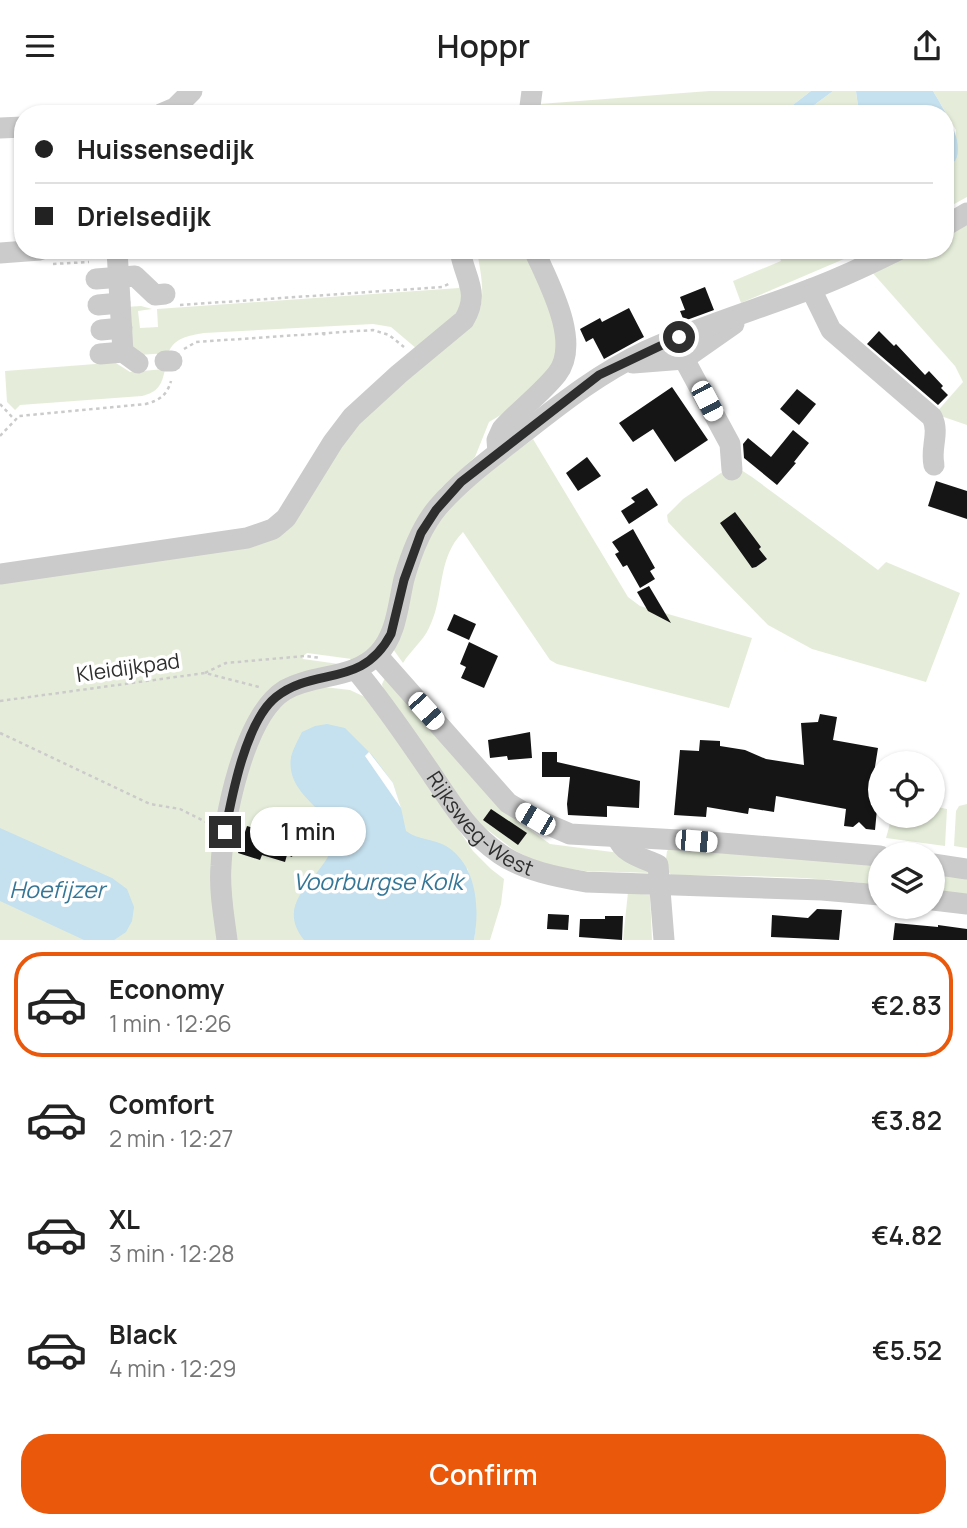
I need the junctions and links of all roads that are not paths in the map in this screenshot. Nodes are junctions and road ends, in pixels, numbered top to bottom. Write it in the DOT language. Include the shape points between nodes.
graph roads {
  1 [pos="192,91"];
  2 [pos="177,105"];
  3 [pos="117,259"];
  4 [pos="463,259"];
  5 [pos="538,259"];
  6 [pos="878,259"];
  7 [pos="118,277"];
  8 [pos="96,279"];
  9 [pos="811,289"];
  10 [pos="162,298"];
  11 [pos="120,303"];
  12 [pos="98,305"];
  13 [pos="748,311"];
  14 [pos="100,354"];
  15 [pos="684,359"];
  16 [pos="619,365"];
  17 [pos="498,453"];
  18 [pos="934,465"];
  19 [pos="732,470"];
  20 [pos="0,574"];
  21 [pos="377,655"];
  22 [pos="355,669"];
  23 [pos="617,837"];
  24 [pos="658,841"];
  25 [pos="868,855"];
  26 [pos="945,865"];
  27 [pos="967,869"];
  28 [pos="659,874"];
  29 [pos="868,894"];
  30 [pos="945,901"];
  31 [pos="967,904"];
  32 [pos="227,940"];
  33 [pos="664,940"];
  1 -- 2 [label="street"];
  3 -- 7 [label="street"];
  4 -- 20 [label="street" via="472,288 470,310 457,327 352,418 291,511 273,529 247,538"];
  5 -- 17 [label="street" via="561,316 567,351 558,373 502,429"];
  6 -- 9 [label="street"];
  7 -- 8 [label="street"];
  7 -- 10 [label="street" via="135,276"];
  7 -- 11 [label="street"];
  9 -- 13 [label="street"];
  9 -- 18 [label="street" via="831,330 932,417"];
  11 -- 12 [label="street"];
  11 -- 14 [label="street" via="111,329 131,358"];
  13 -- 15 [label="street"];
  13 -- 16 [label="street"];
  15 -- 16 [label="street"];
  15 -- 19 [label="street" via="730,444"];
  16 -- 17 [label="street"];
  17 -- 21 [label="street" via="461,482 421,533 391,634"];
  21 -- 22 [label="street"];
  21 -- 23 [label="street, Rijksweg-West" via="508,803 570,834"];
  22 -- 28 [label="street, Rijksweg-West" via="467,827 501,855 529,868 586,882"];
  22 -- 32 [label="street" via="295,685 264,710 242,762 225,832 220,867"];
  23 -- 24 [label="street, Rijksweg-West"];
  23 -- 28 [label="street, Rijksweg-West" via="625,850"];
  24 -- 25 [label="street, Rijksweg-West"];
  24 -- 28 [label="street"];
  26 -- 27 [label="street"];
  28 -- 29 [label="street, Rijksweg-West"];
  28 -- 33 [label="street"];
  30 -- 31 [label="street"];
}
